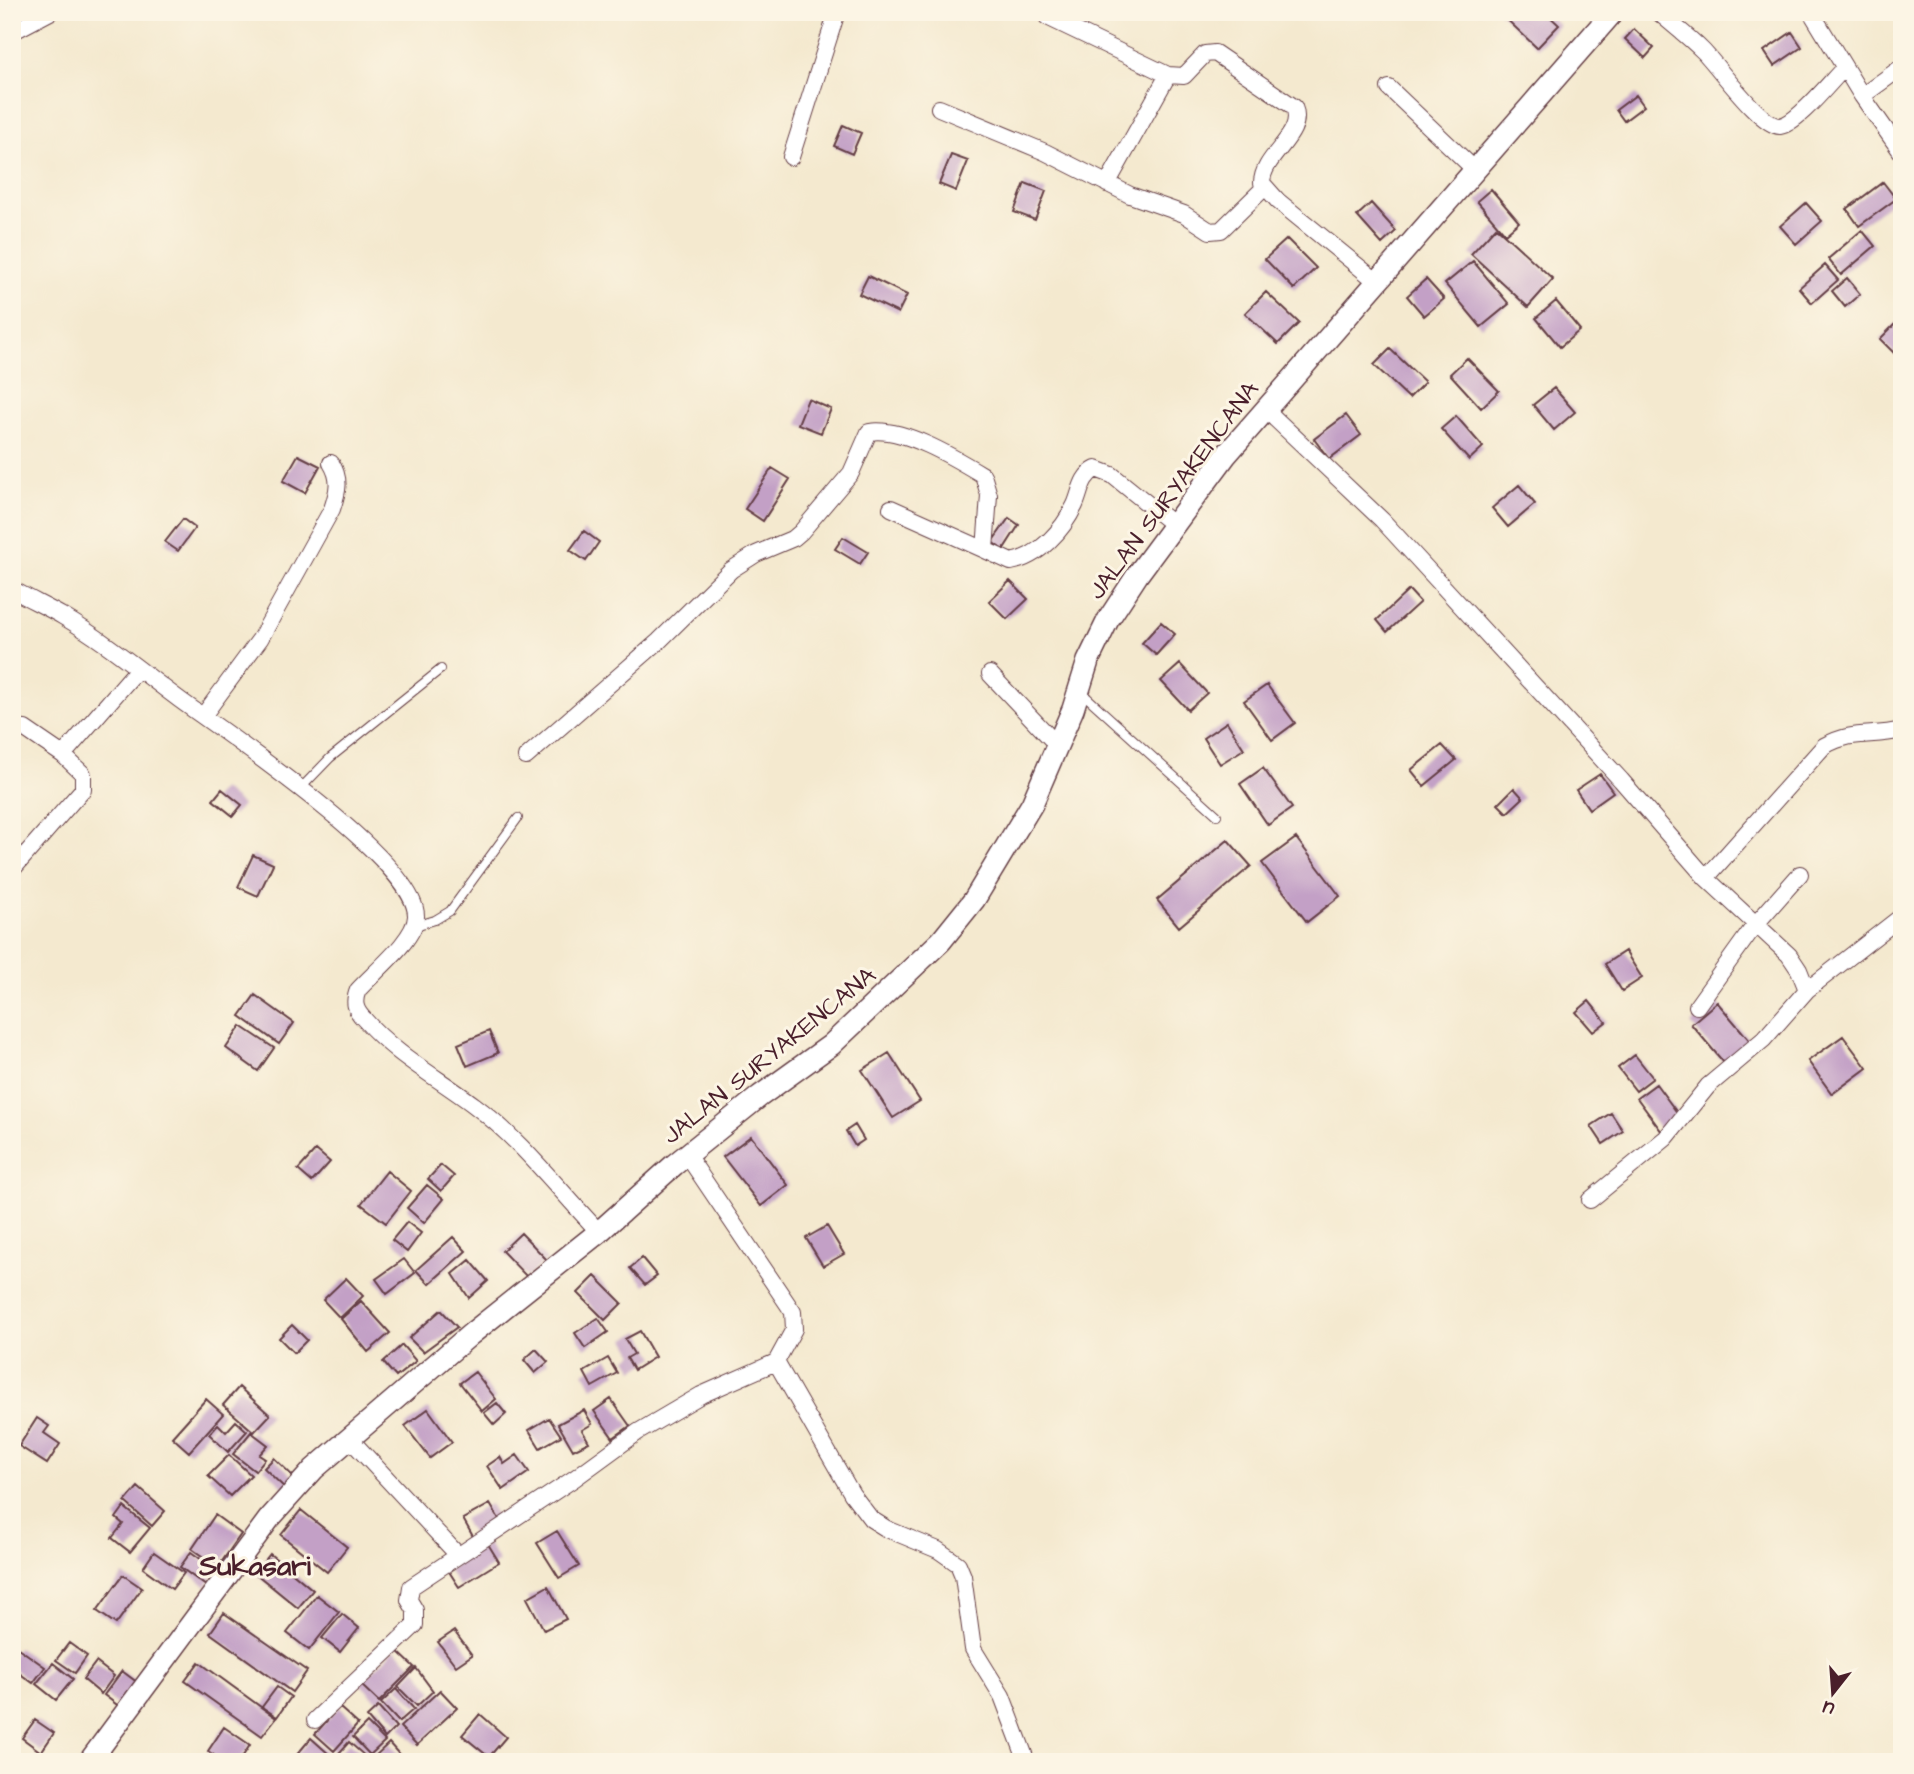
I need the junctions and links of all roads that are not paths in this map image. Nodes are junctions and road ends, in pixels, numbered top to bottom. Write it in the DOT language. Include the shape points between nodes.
graph roads {
  1 [pos="50,12"];
  2 [pos="837,12"];
  3 [pos="1613,12"];
  4 [pos="1658,12"];
  5 [pos="1811,12"];
  6 [pos="1047,17"];
  7 [pos="12,32"];
  8 [pos="1844,68"];
  9 [pos="1902,68"];
  10 [pos="1168,75"];
  11 [pos="1389,88"];
  12 [pos="1862,96"];
  13 [pos="939,108"];
  14 [pos="1902,153"];
  15 [pos="791,157"];
  16 [pos="1474,169"];
  17 [pos="1107,184"];
  18 [pos="1264,188"];
  19 [pos="1375,280"];
  20 [pos="1265,409"];
  21 [pos="331,463"];
  22 [pos="891,508"];
  23 [pos="1174,524"];
  24 [pos="985,550"];
  25 [pos="12,589"];
  26 [pos="138,669"];
  27 [pos="441,669"];
  28 [pos="990,674"];
  29 [pos="1078,689"];
  30 [pos="203,716"];
  31 [pos="12,728"];
  32 [pos="1902,730"];
  33 [pos="1058,746"];
  34 [pos="63,755"];
  35 [pos="526,757"];
  36 [pos="301,788"];
  37 [pos="1217,815"];
  38 [pos="518,818"];
  39 [pos="12,870"];
  40 [pos="1800,874"];
  41 [pos="1706,878"];
  42 [pos="1902,916"];
  43 [pos="1755,925"];
  44 [pos="415,926"];
  45 [pos="1807,990"];
  46 [pos="1697,1006"];
  47 [pos="687,1155"];
  48 [pos="1590,1200"];
  49 [pos="599,1232"];
  50 [pos="776,1362"];
  51 [pos="350,1438"];
  52 [pos="457,1554"];
  53 [pos="315,1720"];
  54 [pos="89,1762"];
  55 [pos="1027,1762"];
  1 -- 7 [label="street"];
  2 -- 15 [label="street"];
  3 -- 16 [label="street, JALAN SURYAKENCANA"];
  4 -- 8 [label="street" via="1775,125 1798,116"];
  5 -- 8 [label="street"];
  6 -- 10 [label="street"];
  8 -- 12 [label="street"];
  9 -- 12 [label="street"];
  10 -- 17 [label="street"];
  10 -- 18 [label="street" via="1184,76 1212,51 1294,107 1296,124 1264,168"];
  11 -- 16 [label="street"];
  12 -- 14 [label="street"];
  13 -- 17 [label="street" via="1045,152"];
  16 -- 19 [label="street, JALAN SURYAKENCANA"];
  17 -- 18 [label="street" via="1184,214 1215,232"];
  18 -- 19 [label="street"];
  19 -- 20 [label="street, JALAN SURYAKENCANA"];
  20 -- 23 [label="street, JALAN SURYAKENCANA"];
  20 -- 41 [label="street" via="1382,520"];
  21 -- 30 [label="street" via="338,478 332,509 260,639"];
  22 -- 24 [label="street"];
  23 -- 24 [label="street" via="1112,475 1096,469 1085,477 1067,519 1039,550 1011,562"];
  23 -- 29 [label="street, JALAN SURYAKENCANA" via="1108,620"];
  24 -- 35 [label="street" via="989,495 983,475 928,446 885,432 869,432 851,473 801,531 731,570 659,641"];
  25 -- 26 [label="street" via="63,617"];
  26 -- 30 [label="street"];
  26 -- 34 [label="street"];
  27 -- 36 [label="lane" via="330,758"];
  28 -- 33 [label="street"];
  29 -- 33 [label="street, JALAN SURYAKENCANA"];
  29 -- 37 [label="lane"];
  30 -- 36 [label="street"];
  31 -- 34 [label="street" via="25,729"];
  32 -- 41 [label="street" via="1851,734 1824,746"];
  33 -- 47 [label="street, JALAN SURYAKENCANA" via="1010,843 941,941 831,1045"];
  34 -- 39 [label="street" via="83,774 83,789"];
  36 -- 44 [label="street" via="386,866 412,899"];
  38 -- 44 [label="lane" via="450,911"];
  40 -- 43 [label="street"];
  41 -- 43 [label="street"];
  42 -- 45 [label="street"];
  43 -- 45 [label="street" via="1788,956"];
  43 -- 46 [label="street"];
  44 -- 49 [label="street" via="358,990 356,1009 380,1037 476,1105"];
  45 -- 48 [label="street" via="1764,1039 1708,1086 1666,1138"];
  47 -- 49 [label="street, JALAN SURYAKENCANA"];
  47 -- 50 [label="street" via="793,1312 794,1329"];
  49 -- 51 [label="street, JALAN SURYAKENCANA"];
  50 -- 52 [label="street" via="701,1395 638,1432"];
  50 -- 55 [label="street" via="871,1519 939,1550 958,1564 973,1649 1002,1696"];
  51 -- 52 [label="street"];
  51 -- 54 [label="street, JALAN SURYAKENCANA" via="314,1469 269,1519"];
  52 -- 53 [label="street" via="411,1587 415,1625"];
}
